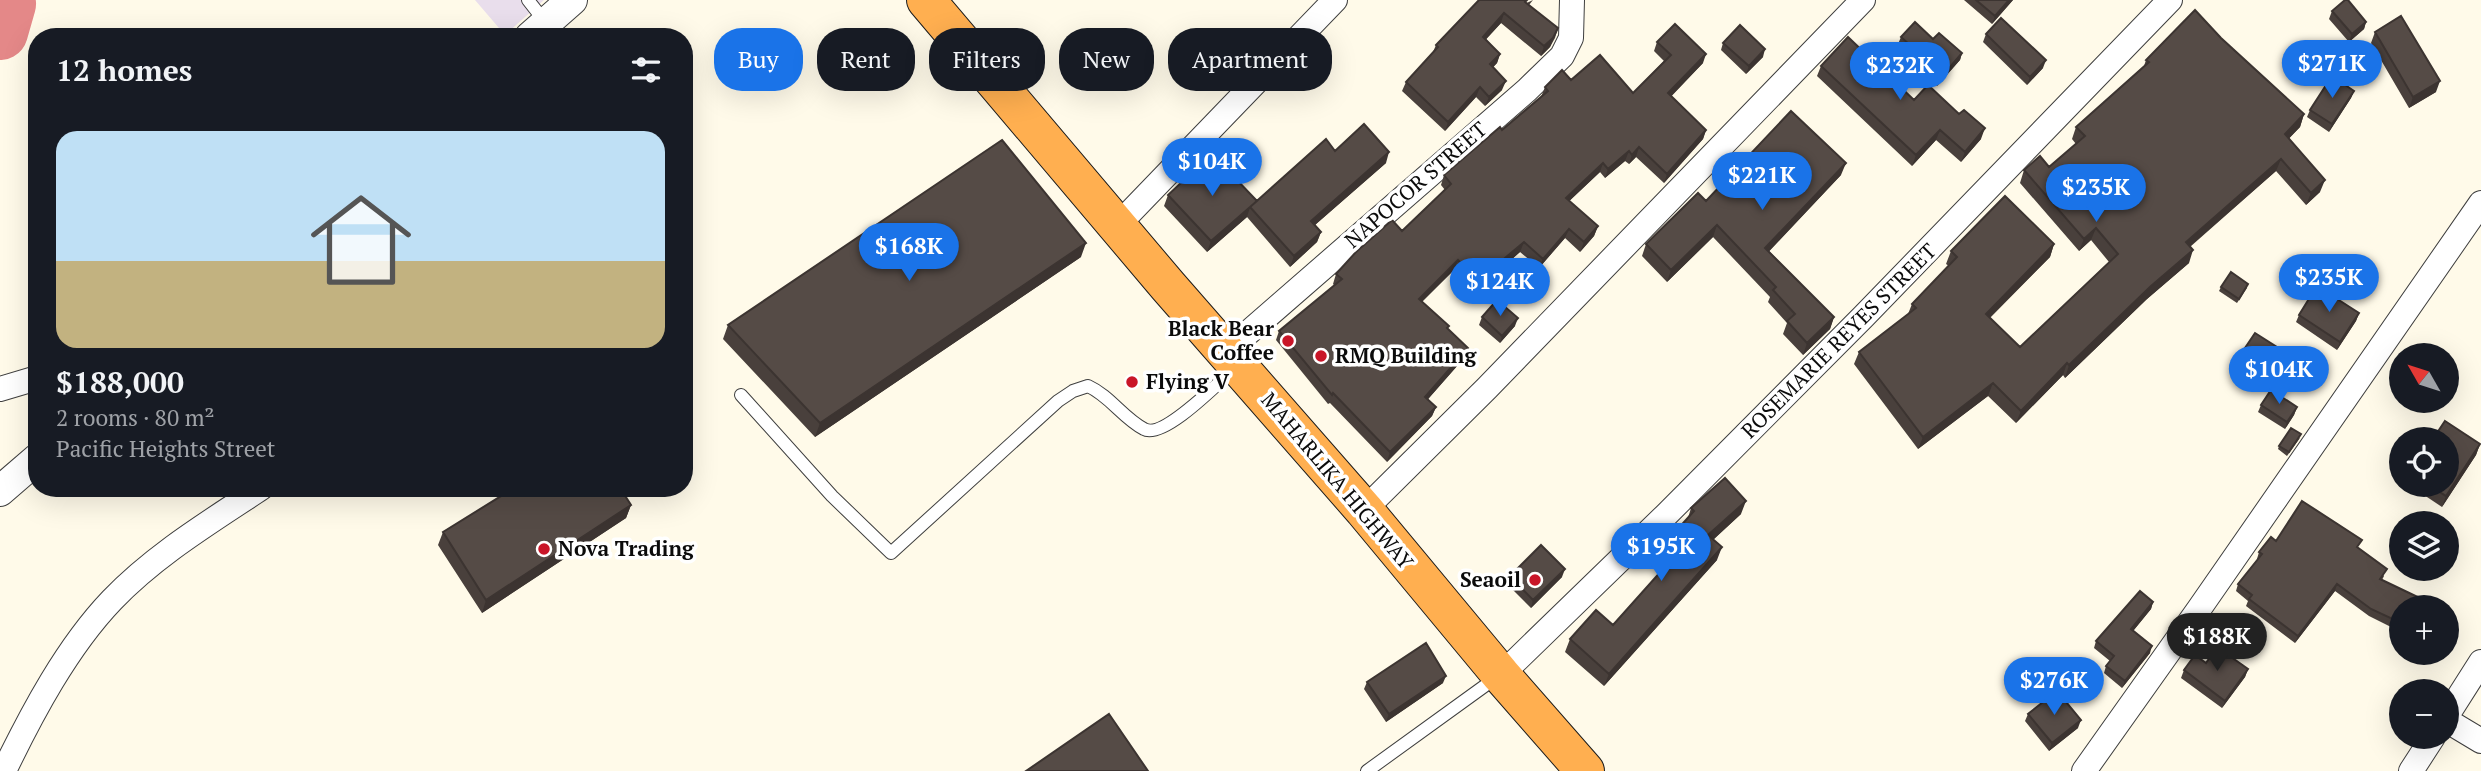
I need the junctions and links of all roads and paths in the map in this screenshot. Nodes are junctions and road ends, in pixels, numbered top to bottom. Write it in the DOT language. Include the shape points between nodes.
graph roads {
  1 [pos="528,0"];
  2 [pos="572,0"];
  3 [pos="926,0"];
  4 [pos="1335,0"];
  5 [pos="1572,0"];
  6 [pos="1863,0"];
  7 [pos="2170,0"];
  8 [pos="537,28"];
  9 [pos="540,28"];
  10 [pos="2481,203"];
  11 [pos="1117,226"];
  12 [pos="1232,359"];
  13 [pos="28,381"];
  14 [pos="0,389"];
  15 [pos="741,395"];
  16 [pos="28,467"];
  17 [pos="0,491"];
  18 [pos="247,497"];
  19 [pos="1364,510"];
  20 [pos="2481,662"];
  21 [pos="1500,675"];
  22 [pos="2459,697"];
  23 [pos="2459,726"];
  24 [pos="2481,740"];
  25 [pos="2425,749"];
  26 [pos="4,771"];
  27 [pos="1367,771"];
  28 [pos="1585,771"];
  29 [pos="2084,771"];
  30 [pos="2411,771"];
  1 -- 8 [label="lane"];
  2 -- 9 [label="street"];
  3 -- 11 [label="highway, MAHARLIKA HIGHWAY"];
  4 -- 11 [label="street"];
  5 -- 12 [label="street, NAPOCOR STREET" via="1571,38 1562,56"];
  6 -- 19 [label="street"];
  7 -- 21 [label="street, ROSEMARIE REYES STREET" via="1864,316"];
  10 -- 29 [label="street"];
  11 -- 12 [label="highway, MAHARLIKA HIGHWAY"];
  12 -- 15 [label="lane" via="1171,423 1156,431 1145,430 1088,386 1073,391 891,553 832,496"];
  12 -- 19 [label="highway, MAHARLIKA HIGHWAY"];
  13 -- 14 [label="street"];
  16 -- 17 [label="street"];
  18 -- 26 [label="street" via="195,531 111,601 41,698"];
  19 -- 21 [label="highway, MAHARLIKA HIGHWAY"];
  20 -- 22 [label="street"];
  21 -- 27 [label="lane"];
  21 -- 28 [label="highway, MAHARLIKA HIGHWAY"];
  23 -- 24 [label="street"];
  25 -- 30 [label="street"];
}
